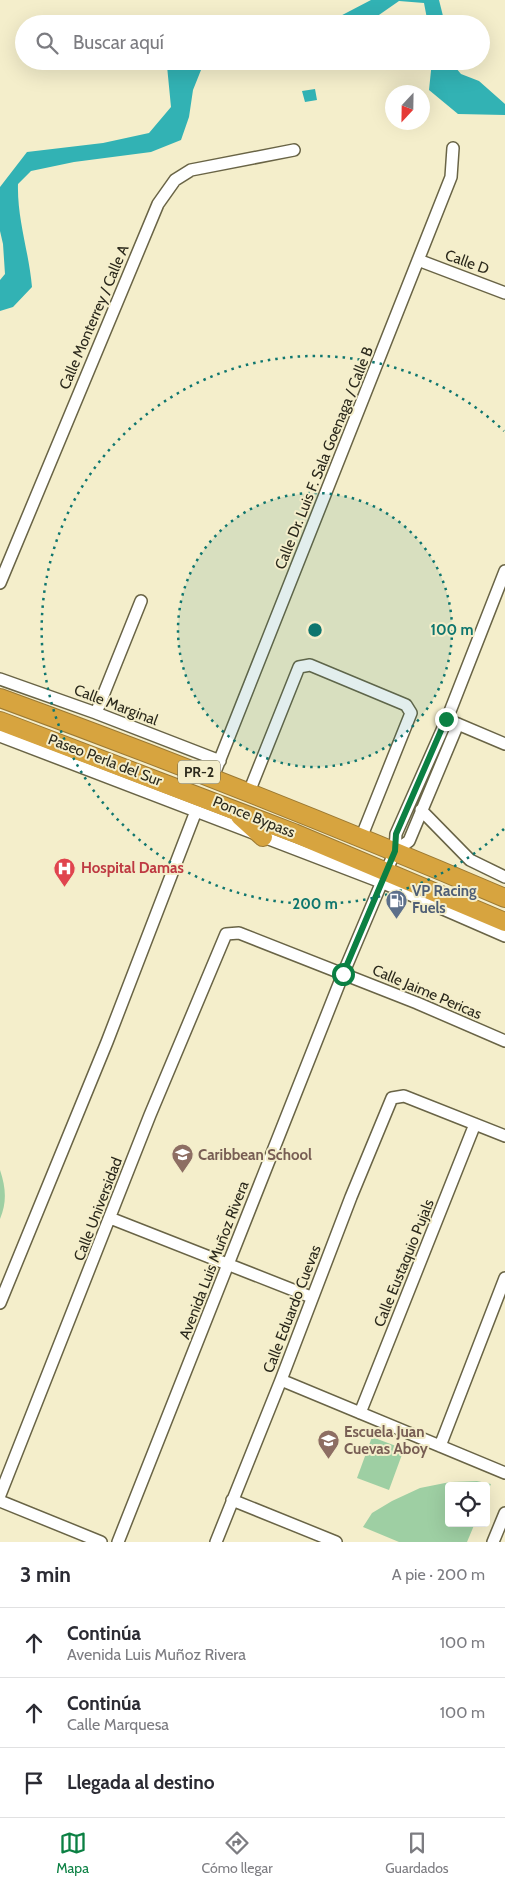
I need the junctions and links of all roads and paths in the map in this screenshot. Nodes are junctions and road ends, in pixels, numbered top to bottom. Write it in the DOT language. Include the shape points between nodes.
graph roads {
  1 [pos="453,148"];
  2 [pos="294,150"];
  3 [pos="418,260"];
  4 [pos="505,293"];
  5 [pos="505,572"];
  6 [pos="0,583"];
  7 [pos="142,601"];
  8 [pos="0,678"];
  9 [pos="0,698"];
  10 [pos="96,713"];
  11 [pos="446,719"];
  12 [pos="0,720"];
  13 [pos="458,724"];
  14 [pos="0,736"];
  15 [pos="505,744"];
  16 [pos="427,762"];
  17 [pos="440,768"];
  18 [pos="217,770"];
  19 [pos="249,792"];
  20 [pos="230,808"];
  21 [pos="421,810"];
  22 [pos="196,811"];
  23 [pos="263,837"];
  24 [pos="361,838"];
  25 [pos="395,851"];
  26 [pos="383,877"];
  27 [pos="505,877"];
  28 [pos="505,898"];
  29 [pos="505,922"];
  30 [pos="226,934"];
  31 [pos="505,936"];
  32 [pos="343,974"];
  33 [pos="505,1041"];
  34 [pos="475,1124"];
  35 [pos="505,1136"];
  36 [pos="110,1218"];
  37 [pos="228,1264"];
  38 [pos="505,1278"];
  39 [pos="312,1297"];
  40 [pos="0,1303"];
  41 [pos="281,1380"];
  42 [pos="360,1413"];
  43 [pos="440,1446"];
  44 [pos="505,1473"];
  45 [pos="0,1495"];
  46 [pos="232,1500"];
  47 [pos="0,1501"];
  48 [pos="505,1513"];
  49 [pos="310,1537"];
  50 [pos="101,1542"];
  51 [pos="118,1542"];
  52 [pos="216,1542"];
  53 [pos="336,1542"];
  54 [pos="493,1542"];
  1 -- 3 [label="street, Calle Dr. Luis F. Sala Goenaga / Calle B" via="450,177"];
  2 -- 6 [label="street, Calle Monterrey / Calle A" via="191,170 175,180 158,204"];
  3 -- 4 [label="street, Calle D"];
  3 -- 18 [label="street, Calle Dr. Luis F. Sala Goenaga / Calle B"];
  5 -- 11 [label="street"];
  7 -- 10 [label="street"];
  8 -- 10 [label="street, Calle Marginal"];
  9 -- 18 [label="highway, Ponce Bypass / PR-2"];
  10 -- 18 [label="street, Calle Marginal"];
  11 -- 13 [label="street"];
  11 -- 16 [label="street"];
  12 -- 20 [label="highway, Ponce Bypass / PR-2"];
  13 -- 15 [label="street"];
  13 -- 17 [label="street"];
  14 -- 22 [label="street, Paseo Perla del Sur"];
  16 -- 17 [label="street"];
  16 -- 25 [label="street" via="396,834"];
  17 -- 21 [label="street"];
  18 -- 19 [label="highway, Ponce Bypass / PR-2"];
  19 -- 24 [label="highway, Ponce Bypass / PR-2"];
  19 -- 24 [label="street" via="299,667 310,665 406,705 411,713"];
  20 -- 23 [label="highway"];
  20 -- 26 [label="highway, Ponce Bypass / PR-2"];
  21 -- 25 [label="street" via="409,841"];
  21 -- 27 [label="street" via="470,860"];
  22 -- 23 [label="street, Paseo Perla del Sur"];
  22 -- 40 [label="street" via="104,1050"];
  23 -- 26 [label="street, Paseo Perla del Sur"];
  24 -- 25 [label="highway, Ponce Bypass / PR-2"];
  25 -- 26 [label="street, Avenida Luis Muñoz Rivera"];
  25 -- 28 [label="highway, Ponce Bypass / PR-2"];
  26 -- 29 [label="highway, Ponce Bypass / PR-2"];
  26 -- 31 [label="street, Paseo Perla del Sur"];
  26 -- 32 [label="street, Avenida Luis Muñoz Rivera"];
  30 -- 32 [label="street, Calle Jaime Pericas" via="239,933"];
  30 -- 36 [label="street, Calle Universidad"];
  32 -- 33 [label="street, Calle Jaime Pericas"];
  32 -- 37 [label="street, Avenida Luis Muñoz Rivera"];
  34 -- 35 [label="street"];
  34 -- 39 [label="street, Calle Eduardo Cuevas" via="404,1096 392,1098"];
  34 -- 42 [label="street, Calle Eustaquio Pujals"];
  36 -- 37 [label="street"];
  36 -- 45 [label="street, Calle Universidad"];
  37 -- 39 [label="street"];
  37 -- 51 [label="street, Avenida Luis Muñoz Rivera"];
  38 -- 43 [label="street"];
  39 -- 41 [label="street, Calle Eduardo Cuevas"];
  41 -- 42 [label="street"];
  41 -- 46 [label="street, Calle Eduardo Cuevas"];
  42 -- 43 [label="street"];
  43 -- 44 [label="street"];
  46 -- 49 [label="street"];
  46 -- 52 [label="street, Calle Eduardo Cuevas"];
  47 -- 50 [label="street"];
  48 -- 54 [label="street"];
  49 -- 53 [label="street"];
}
